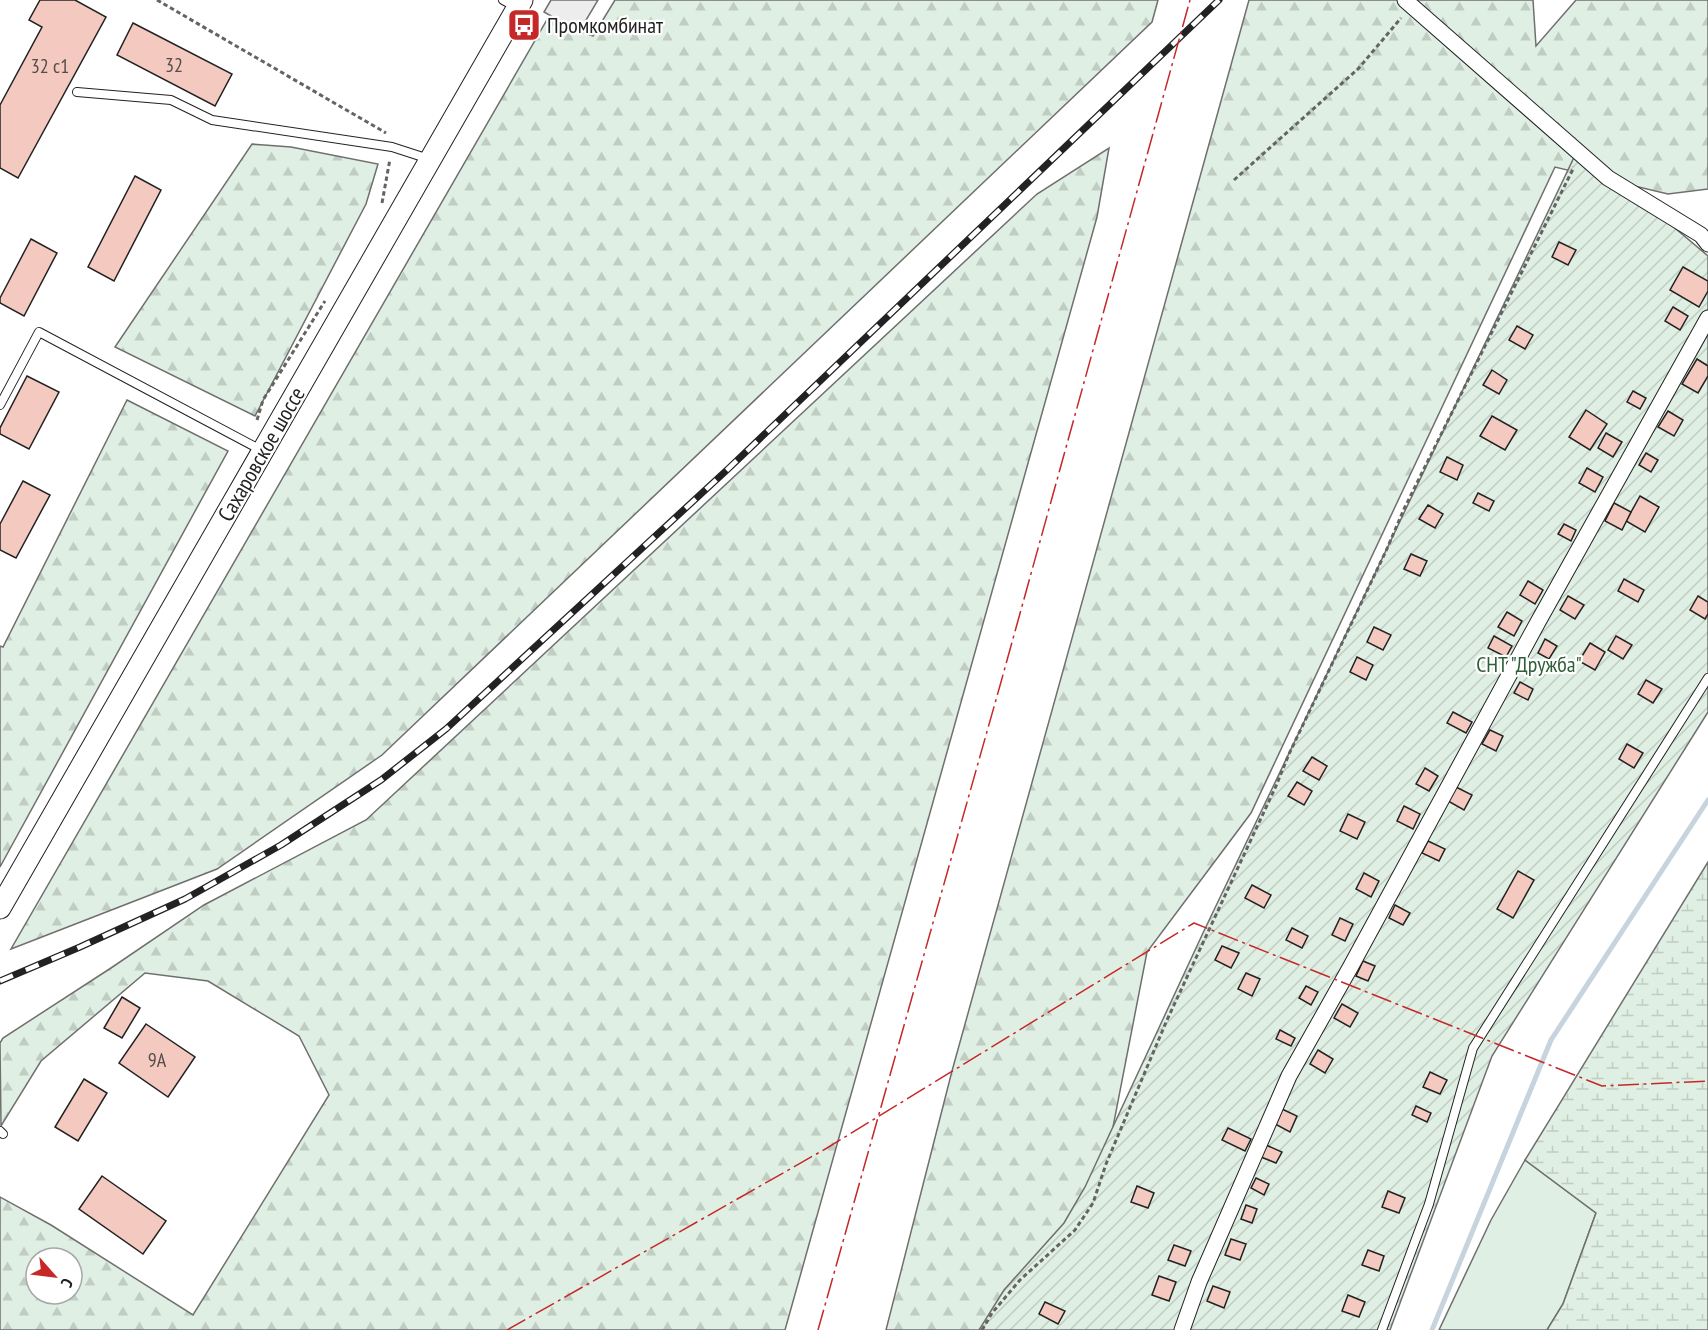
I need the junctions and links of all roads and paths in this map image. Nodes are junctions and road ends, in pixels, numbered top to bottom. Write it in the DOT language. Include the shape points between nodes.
graph roads {
  1 [pos="157,0"];
  2 [pos="514,2"];
  3 [pos="1409,3"];
  4 [pos="77,92"];
  5 [pos="391,136"];
  6 [pos="392,147"];
  7 [pos="1581,154"];
  8 [pos="431,160"];
  9 [pos="1234,180"];
  10 [pos="378,211"];
  11 [pos="1708,244"];
  12 [pos="328,296"];
  13 [pos="1708,318"];
  14 [pos="0,405"];
  15 [pos="256,448"];
  16 [pos="1708,678"];
  17 [pos="0,908"];
  18 [pos="982,1330"];
  19 [pos="1182,1330"];
  20 [pos="1382,1330"];
  1 -- 5 [label="path"];
  2 -- 8 [label="main road, Сахаровское шоссе"];
  3 -- 7 [label="street"];
  3 -- 9 [label="path" via="1358,69"];
  4 -- 6 [label="lane" via="171,100 212,120"];
  6 -- 8 [label="lane"];
  6 -- 10 [label="path"];
  7 -- 11 [label="street" via="1608,178 1701,235"];
  7 -- 18 [label="path" via="1404,509 1289,754 1167,1020 1092,1203 1075,1230 1020,1280"];
  8 -- 15 [label="main road, Сахаровское шоссе"];
  12 -- 15 [label="path" via="263,400"];
  13 -- 19 [label="street" via="1289,1076"];
  14 -- 15 [label="lane" via="39,332"];
  15 -- 17 [label="main road, Сахаровское шоссе"];
  16 -- 20 [label="lane" via="1473,1048 1429,1204"];
}
